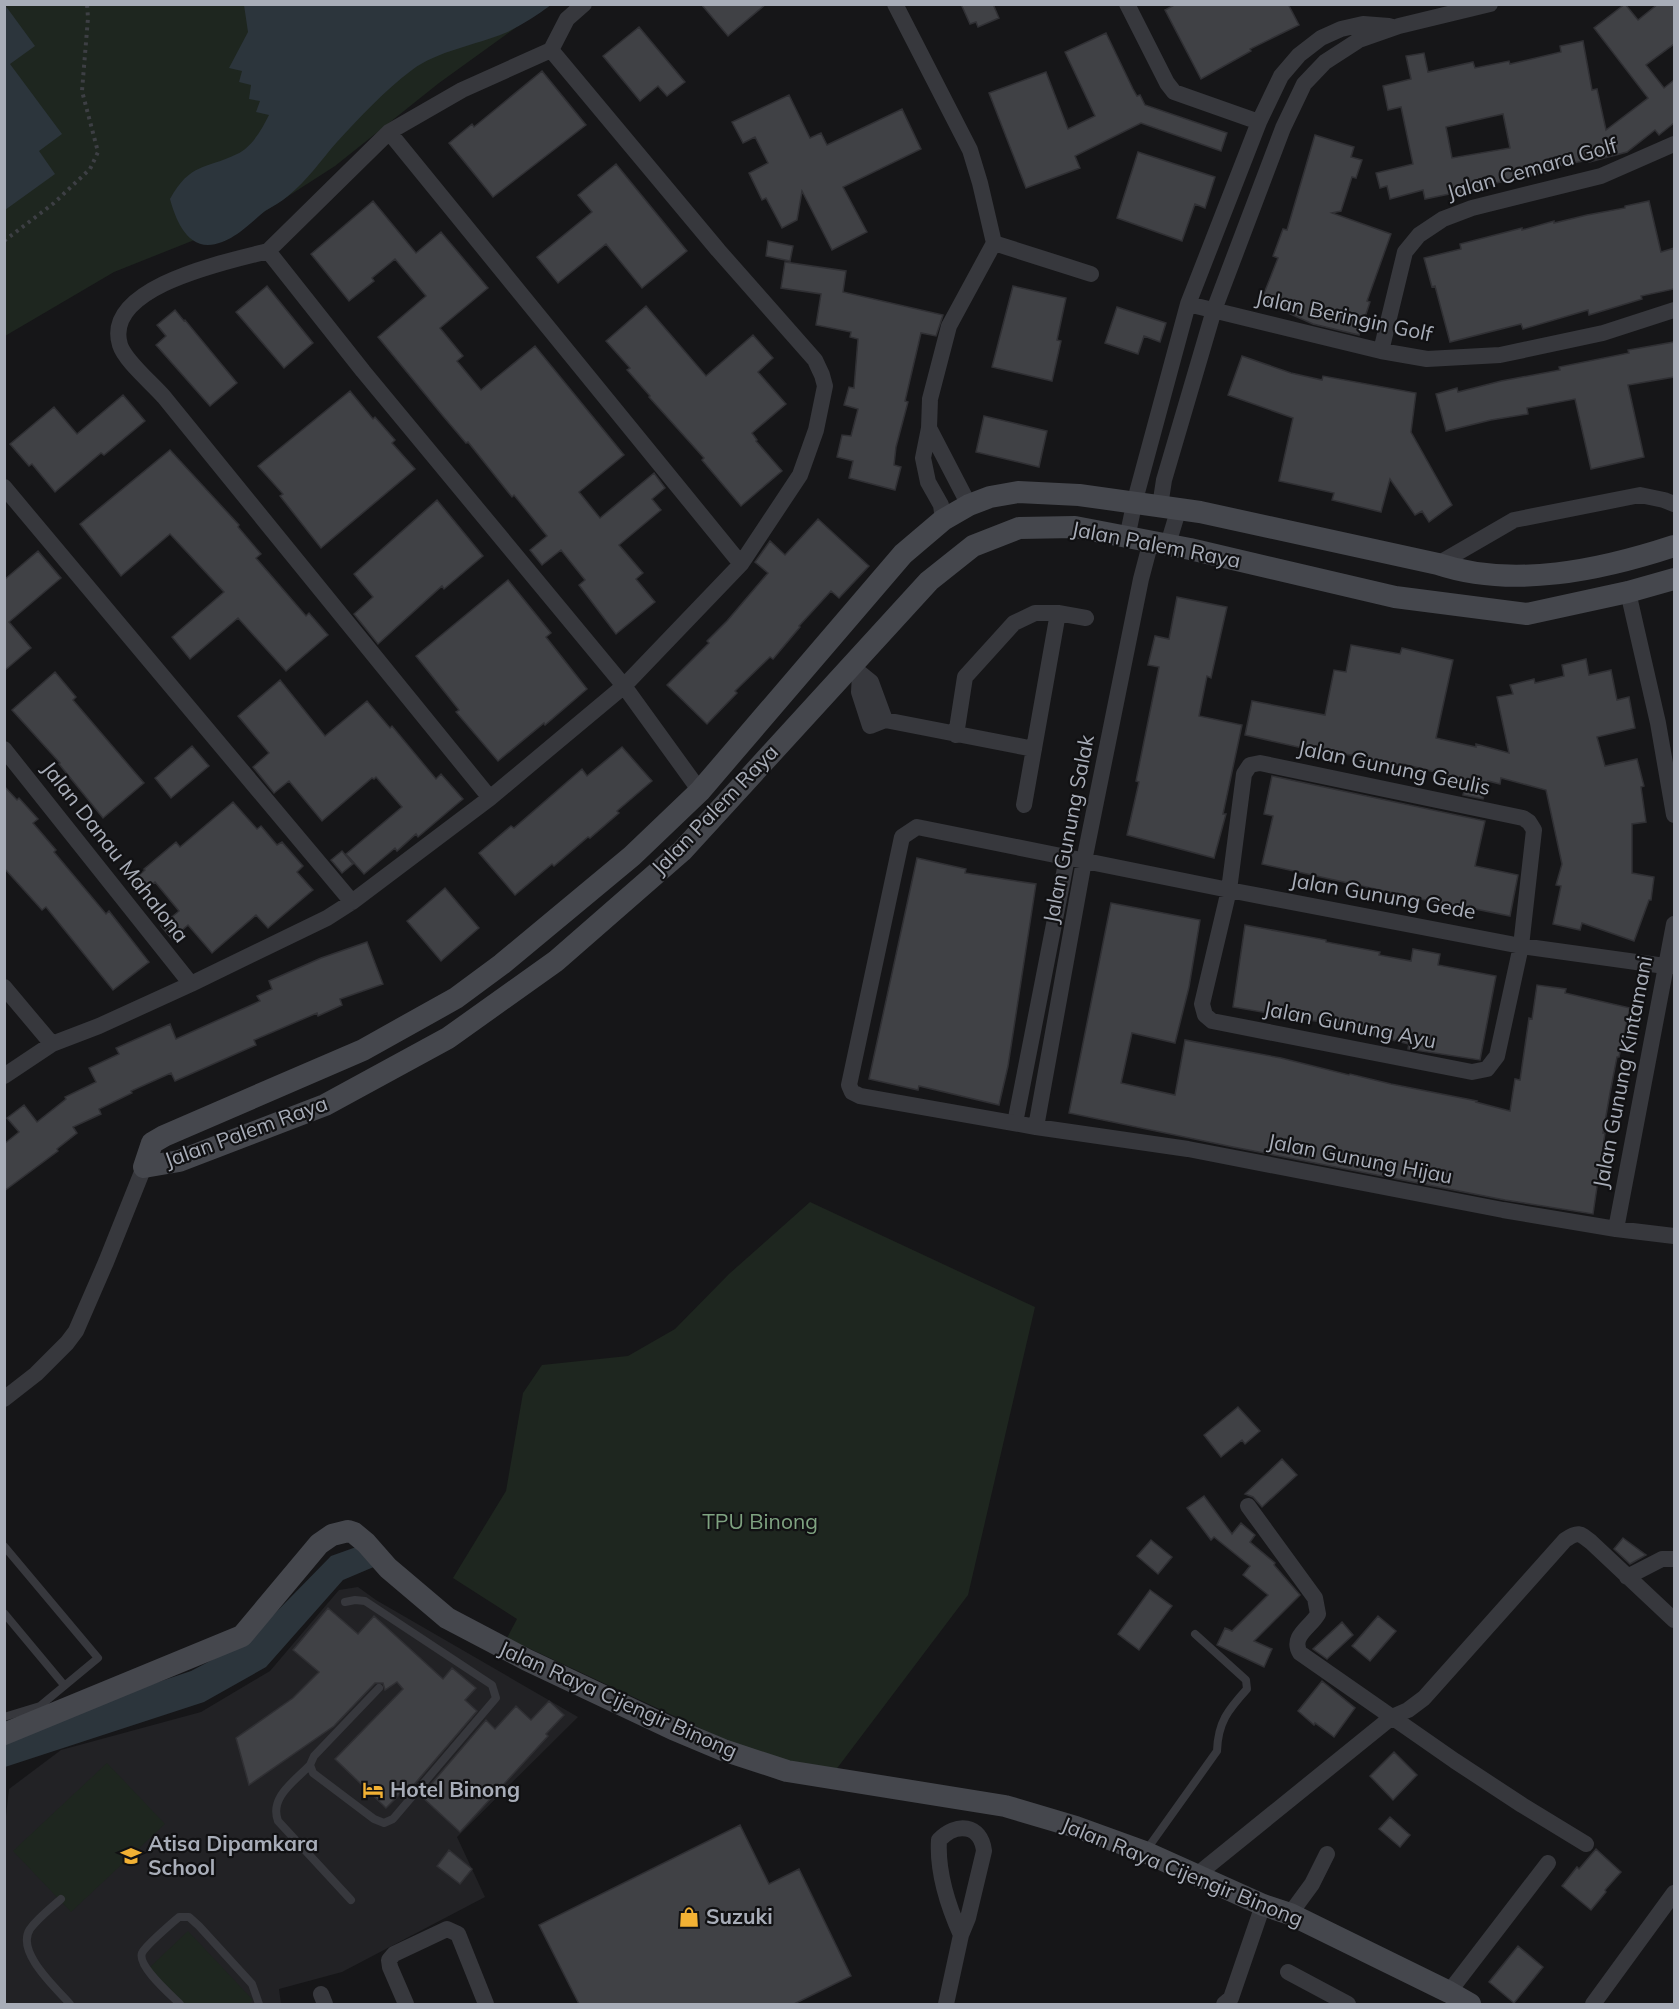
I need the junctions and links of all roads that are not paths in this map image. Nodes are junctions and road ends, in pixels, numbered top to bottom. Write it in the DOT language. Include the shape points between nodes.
graph roads {
  1 [pos="584,4"];
  2 [pos="895,4"];
  3 [pos="1127,4"];
  4 [pos="1490,4"];
  5 [pos="1399,26"];
  6 [pos="551,50"];
  7 [pos="1259,122"];
  8 [pos="389,132"];
  9 [pos="1674,144"];
  10 [pos="994,243"];
  11 [pos="268,251"];
  12 [pos="1091,274"];
  13 [pos="1188,304"];
  14 [pos="1214,310"];
  15 [pos="1674,310"];
  16 [pos="1381,351"];
  17 [pos="929,428"];
  18 [pos="4,487"];
  19 [pos="1135,503"];
  20 [pos="1674,504"];
  21 [pos="969,505"];
  22 [pos="1169,507"];
  23 [pos="943,520"];
  24 [pos="1127,538"];
  25 [pos="1160,543"];
  26 [pos="1674,546"];
  27 [pos="741,564"];
  28 [pos="1438,564"];
  29 [pos="1674,579"];
  30 [pos="1628,592"];
  31 [pos="1058,613"];
  32 [pos="1086,618"];
  33 [pos="827,643"];
  34 [pos="856,670"];
  35 [pos="624,686"];
  36 [pos="956,735"];
  37 [pos="4,749"];
  38 [pos="1034,749"];
  39 [pos="700,791"];
  40 [pos="490,798"];
  41 [pos="1024,805"];
  42 [pos="1674,815"];
  43 [pos="1068,858"];
  44 [pos="1084,861"];
  45 [pos="1229,890"];
  46 [pos="352,902"];
  47 [pos="1674,924"];
  48 [pos="1521,946"];
  49 [pos="1670,966"];
  50 [pos="191,984"];
  51 [pos="4,987"];
  52 [pos="52,1044"];
  53 [pos="4,1076"];
  54 [pos="1015,1123"];
  55 [pos="1036,1127"];
  56 [pos="144,1167"];
  57 [pos="1616,1229"];
  58 [pos="1674,1236"];
  59 [pos="4,1399"];
  60 [pos="1248,1506"];
  61 [pos="4,1546"];
  62 [pos="1674,1559"];
  63 [pos="1628,1577"];
  64 [pos="345,1602"];
  65 [pos="4,1613"];
  66 [pos="1674,1620"];
  67 [pos="1196,1634"];
  68 [pos="64,1685"];
  69 [pos="379,1688"];
  70 [pos="4,1717"];
  71 [pos="1392,1717"];
  72 [pos="4,1734"];
  73 [pos="310,1765"];
  74 [pos="1586,1844"];
  75 [pos="1145,1852"];
  76 [pos="1327,1854"];
  77 [pos="1548,1863"];
  78 [pos="1198,1874"];
  79 [pos="1674,1893"];
  80 [pos="61,1899"];
  81 [pos="351,1900"];
  82 [pos="1263,1905"];
  83 [pos="1290,1914"];
  84 [pos="961,1935"];
  85 [pos="1288,1972"];
  86 [pos="1449,1992"];
  87 [pos="70,2004"];
  88 [pos="180,2004"];
  89 [pos="260,2004"];
  90 [pos="406,2004"];
  91 [pos="486,2004"];
  92 [pos="946,2004"];
  93 [pos="1224,2004"];
  94 [pos="1348,2004"];
  95 [pos="1470,2004"];
  96 [pos="1593,2004"];
  1 -- 6 [label="street" via="567,19"];
  2 -- 10 [label="street" via="970,150"];
  3 -- 7 [label="street" via="1174,92"];
  4 -- 5 [label="street"];
  5 -- 7 [label="street" via="1363,24 1321,39 1299,55 1281,76"];
  5 -- 14 [label="street, Jalan Gunung Salak" via="1359,40 1325,62 1304,84 1283,128"];
  6 -- 8 [label="street" via="462,90"];
  6 -- 27 [label="street" via="717,250 815,360 822,375 825,386 816,430 800,475"];
  7 -- 13 [label="street"];
  8 -- 11 [label="street"];
  8 -- 27 [label="street"];
  9 -- 16 [label="street, Jalan Cemara Golf" via="1601,176 1472,208 1427,229 1405,252"];
  10 -- 12 [label="street"];
  10 -- 17 [label="street" via="949,326 930,399"];
  11 -- 35 [label="street"];
  11 -- 40 [label="street" via="202,268 152,289 120,321 119,343 123,353 164,397"];
  13 -- 14 [label="street, Jalan Beringin Golf"];
  13 -- 19 [label="street"];
  14 -- 16 [label="street, Jalan Beringin Golf"];
  14 -- 22 [label="street, Jalan Gunung Salak" via="1164,480"];
  15 -- 16 [label="street, Jalan Beringin Golf" via="1603,333 1500,355 1427,359"];
  17 -- 21 [label="street"];
  17 -- 23 [label="street" via="923,458"];
  18 -- 46 [label="street"];
  19 -- 21 [label="street, Jalan Palem Raya" via="1018,492"];
  19 -- 22 [label="street, Jalan Palem Raya"];
  19 -- 24 [label="street"];
  20 -- 28 [label="street" via="1640,495 1514,520"];
  21 -- 23 [label="street, Jalan Palem Raya"];
  22 -- 25 [label="street, Jalan Gunung Salak"];
  22 -- 28 [label="street, Jalan Palem Raya"];
  23 -- 33 [label="street, Jalan Palem Raya" via="903,554"];
  24 -- 25 [label="street, Jalan Palem Raya"];
  24 -- 34 [label="street, Jalan Palem Raya" via="1075,527 1019,528 973,546 929,581"];
  25 -- 30 [label="street, Jalan Palem Raya" via="1395,597 1527,614"];
  25 -- 44 [label="street, Jalan Gunung Salak" via="1141,579"];
  26 -- 28 [label="street, Jalan Palem Raya" via="1633,560 1507,578"];
  27 -- 35 [label="street"];
  29 -- 30 [label="street, Jalan Palem Raya"];
  30 -- 42 [label="street"];
  31 -- 32 [label="street"];
  31 -- 36 [label="street" via="1035,613 1014,623 966,677"];
  31 -- 38 [label="street"];
  33 -- 34 [label="street"];
  33 -- 39 [label="street, Jalan Palem Raya"];
  34 -- 36 [label="street" via="871,682 878,723"];
  34 -- 56 [label="street, Jalan Palem Raya" via="682,851 556,961 448,1038 325,1105 179,1161"];
  35 -- 39 [label="street"];
  35 -- 40 [label="street"];
  36 -- 38 [label="street"];
  37 -- 50 [label="street, Jalan Danau Mahalona"];
  38 -- 41 [label="street"];
  39 -- 56 [label="street, Jalan Palem Raya" via="632,856 456,998 363,1050 164,1136 152,1143"];
  40 -- 46 [label="street"];
  43 -- 44 [label="street, Jalan Gunung Gede"];
  43 -- 54 [label="street, Jalan Gunung Salak"];
  43 -- 54 [label="street, Jalan Gunung Gede" via="923,827 902,837 849,1085 860,1096"];
  44 -- 45 [label="street, Jalan Gunung Gede"];
  44 -- 55 [label="street, Jalan Gunung Salak"];
  45 -- 48 [label="street, Jalan Gunung Gede"];
  45 -- 48 [label="street, Jalan Gunung Geulis" via="1244,774 1250,765 1260,764 1529,822 1534,830"];
  45 -- 48 [label="street, Jalan Gunung Ayu" via="1202,1004 1212,1021 1461,1070 1488,1069 1497,1056"];
  46 -- 50 [label="street"];
  47 -- 49 [label="street, Jalan Gunung Kintamani"];
  48 -- 49 [label="street, Jalan Gunung Gede"];
  49 -- 57 [label="street, Jalan Gunung Kintamani"];
  50 -- 52 [label="street"];
  51 -- 52 [label="street"];
  52 -- 53 [label="street"];
  54 -- 55 [label="street, Jalan Gunung Hijau"];
  55 -- 57 [label="street, Jalan Gunung Hijau" via="1188,1149"];
  56 -- 59 [label="street" via="76,1331 36,1374"];
  57 -- 58 [label="street, Jalan Gunung Hijau"];
  60 -- 71 [label="street" via="1315,1598 1318,1614 1298,1637 1300,1653"];
  61 -- 68 [label="lane" via="98,1658"];
  62 -- 63 [label="street" via="1662,1559"];
  63 -- 66 [label="street"];
  63 -- 71 [label="street" via="1592,1542 1574,1534 1424,1698"];
  64 -- 73 [label="lane" via="365,1601 492,1685 495,1700 393,1819 384,1823 313,1773"];
  65 -- 68 [label="lane"];
  67 -- 75 [label="lane" via="1246,1680 1247,1689 1224,1718 1217,1751"];
  68 -- 70 [label="lane" via="40,1706"];
  69 -- 73 [label="lane" via="314,1756"];
  71 -- 74 [label="street" via="1522,1806"];
  71 -- 78 [label="street"];
  72 -- 75 [label="street, Jalan Raya Cijengir Binong" via="242,1636 319,1544 348,1531 359,1536 388,1568 447,1618 492,1643 723,1750 787,1771 1005,1806"];
  73 -- 81 [label="lane" via="277,1799 275,1813 278,1821"];
  75 -- 78 [label="street, Jalan Raya Cijengir Binong"];
  76 -- 83 [label="street"];
  77 -- 86 [label="street"];
  78 -- 82 [label="street, Jalan Raya Cijengir Binong"];
  79 -- 96 [label="street"];
  80 -- 87 [label="lane" via="29,1930 28,1945 33,1961"];
  82 -- 83 [label="street, Jalan Raya Cijengir Binong"];
  82 -- 93 [label="street" via="1230,1998"];
  83 -- 86 [label="street, Jalan Raya Cijengir Binong"];
  84 -- 84 [label="street" via="938,1857 939,1840 951,1829 968,1828 979,1835 984,1851"];
  84 -- 92 [label="street"];
  85 -- 94 [label="street"];
  86 -- 95 [label="street, Jalan Raya Cijengir Binong"];
  88 -- 89 [label="lane" via="142,1960 142,1953 179,1917 189,1917 199,1926 252,1984"];
  90 -- 91 [label="street" via="389,1960 447,1929 458,1934"];
}
